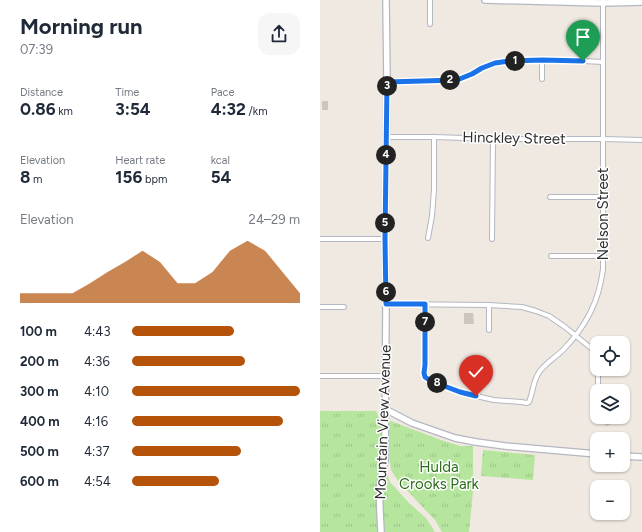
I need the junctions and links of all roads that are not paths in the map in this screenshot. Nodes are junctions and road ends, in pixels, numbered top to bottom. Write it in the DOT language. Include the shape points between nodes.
graph roads {
  1 [pos="386,0"];
  2 [pos="430,0"];
  3 [pos="485,0"];
  4 [pos="603,1"];
  5 [pos="642,2"];
  6 [pos="430,24"];
  7 [pos="542,60"];
  8 [pos="603,62"];
  9 [pos="542,79"];
  10 [pos="387,82"];
  11 [pos="386,137"];
  12 [pos="434,137"];
  13 [pos="493,139"];
  14 [pos="603,139"];
  15 [pos="642,140"];
  16 [pos="550,197"];
  17 [pos="603,197"];
  18 [pos="428,238"];
  19 [pos="320,239"];
  20 [pos="385,239"];
  21 [pos="492,239"];
  22 [pos="551,256"];
  23 [pos="604,256"];
  24 [pos="386,304"];
  25 [pos="425,304"];
  26 [pos="489,305"];
  27 [pos="320,307"];
  28 [pos="344,307"];
  29 [pos="489,330"];
  30 [pos="576,336"];
  31 [pos="590,348"];
  32 [pos="320,376"];
  33 [pos="385,376"];
  34 [pos="385,409"];
  35 [pos="590,453"];
  36 [pos="630,456"];
  37 [pos="642,457"];
  38 [pos="381,532"];
  1 -- 10 [label="street, Mountain View Avenue"];
  2 -- 6 [label="street"];
  3 -- 4 [label="street"];
  4 -- 5 [label="street"];
  4 -- 8 [label="street, Nelson Street"];
  7 -- 8 [label="street"];
  7 -- 9 [label="street"];
  7 -- 10 [label="street" via="495,63 457,80"];
  8 -- 14 [label="street, Nelson Street"];
  10 -- 11 [label="street, Mountain View Avenue"];
  11 -- 12 [label="street, Hinckley Street"];
  11 -- 20 [label="street, Mountain View Avenue"];
  12 -- 13 [label="street, Hinckley Street"];
  12 -- 18 [label="street" via="434,189"];
  13 -- 14 [label="street, Hinckley Street"];
  13 -- 21 [label="street"];
  14 -- 15 [label="street, Hinckley Street"];
  14 -- 17 [label="street, Nelson Street"];
  16 -- 17 [label="street"];
  17 -- 23 [label="street, Nelson Street"];
  19 -- 20 [label="street"];
  20 -- 24 [label="street, Mountain View Avenue"];
  22 -- 23 [label="street"];
  23 -- 30 [label="street, Nelson Street" via="602,280 597,297 592,311"];
  24 -- 25 [label="street"];
  24 -- 33 [label="street, Mountain View Avenue"];
  25 -- 26 [label="street"];
  25 -- 30 [label="street, Nelson Street" via="425,377 460,392 494,400 529,402 540,370"];
  26 -- 29 [label="street"];
  26 -- 30 [label="street" via="522,307 536,311"];
  27 -- 28 [label="street"];
  30 -- 31 [label="street"];
  32 -- 33 [label="street"];
  33 -- 34 [label="street, Mountain View Avenue"];
  34 -- 35 [label="street" via="412,423 455,438 498,445"];
  34 -- 38 [label="street, Mountain View Avenue" via="385,461 380,486"];
  36 -- 37 [label="street"];
}
